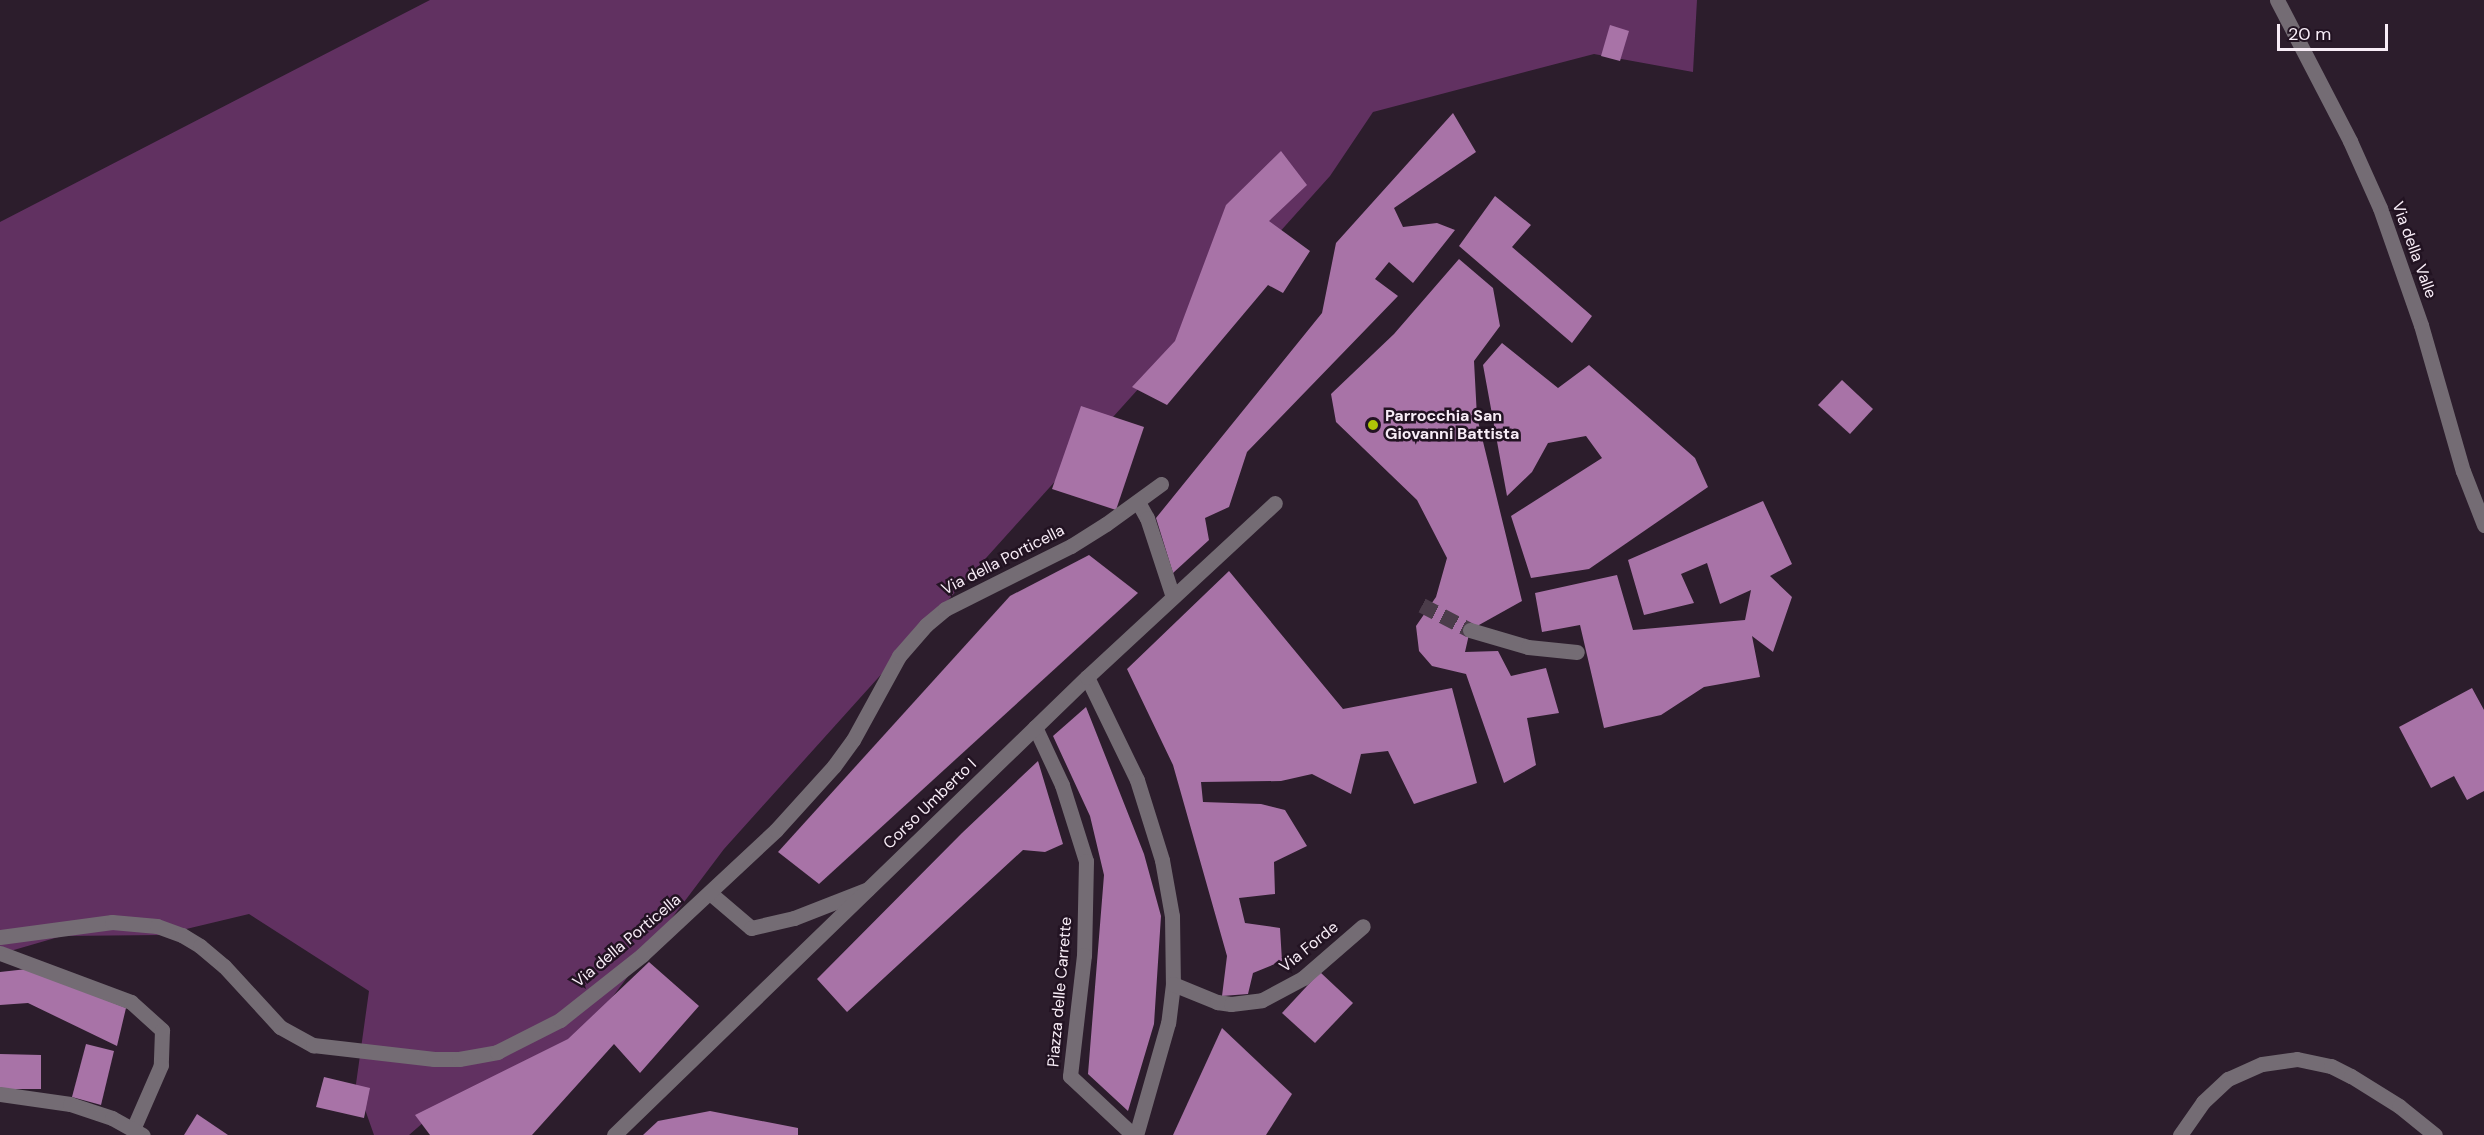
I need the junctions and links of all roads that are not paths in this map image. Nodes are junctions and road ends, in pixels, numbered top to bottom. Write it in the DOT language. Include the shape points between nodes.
graph roads {
  1 [pos="2277,0"];
  2 [pos="1161,484"];
  3 [pos="1138,502"];
  4 [pos="1275,503"];
  5 [pos="2484,525"];
  6 [pos="1173,597"];
  7 [pos="1470,630"];
  8 [pos="1576,652"];
  9 [pos="1087,677"];
  10 [pos="1035,727"];
  11 [pos="868,889"];
  12 [pos="710,893"];
  13 [pos="1363,926"];
  14 [pos="0,937"];
  15 [pos="0,953"];
  16 [pos="1173,984"];
  17 [pos="0,1094"];
  18 [pos="138,1132"];
  19 [pos="614,1135"];
  20 [pos="1134,1135"];
  21 [pos="2180,1135"];
  22 [pos="2435,1135"];
  1 -- 5 [label="street, Via della Valle" via="2380,208 2421,325 2463,471"];
  2 -- 3 [label="street, Via della Porticella"];
  3 -- 6 [label="street" via="1148,518"];
  3 -- 12 [label="street, Via della Porticella" via="1071,546 945,609 926,626 890,670 860,728 834,766 776,830"];
  4 -- 6 [label="street, Corso Umberto I"];
  6 -- 9 [label="street, Corso Umberto I"];
  7 -- 8 [label="street" via="1528,647"];
  9 -- 10 [label="street, Corso Umberto I"];
  9 -- 16 [label="street" via="1137,780 1162,860 1173,916"];
  10 -- 11 [label="street, Corso Umberto I"];
  10 -- 20 [label="street, Piazza delle Carrette" via="1062,786 1086,861 1084,955 1070,1076"];
  11 -- 12 [label="street" via="794,918 751,928"];
  11 -- 19 [label="street, Corso Umberto I"];
  12 -- 14 [label="street, Via della Porticella" via="642,955 560,1020 496,1052 459,1059 327,1048 300,1040 274,1022 201,946 157,926 112,922"];
  13 -- 16 [label="street, Via Forde" via="1298,981 1262,1000 1217,1002"];
  15 -- 18 [label="street" via="131,1002 162,1030 161,1065"];
  16 -- 20 [label="street" via="1158,1063"];
  17 -- 18 [label="street" via="70,1104"];
  21 -- 22 [label="street" via="2203,1102 2228,1079 2262,1064 2297,1059 2331,1066 2351,1076"];
}
